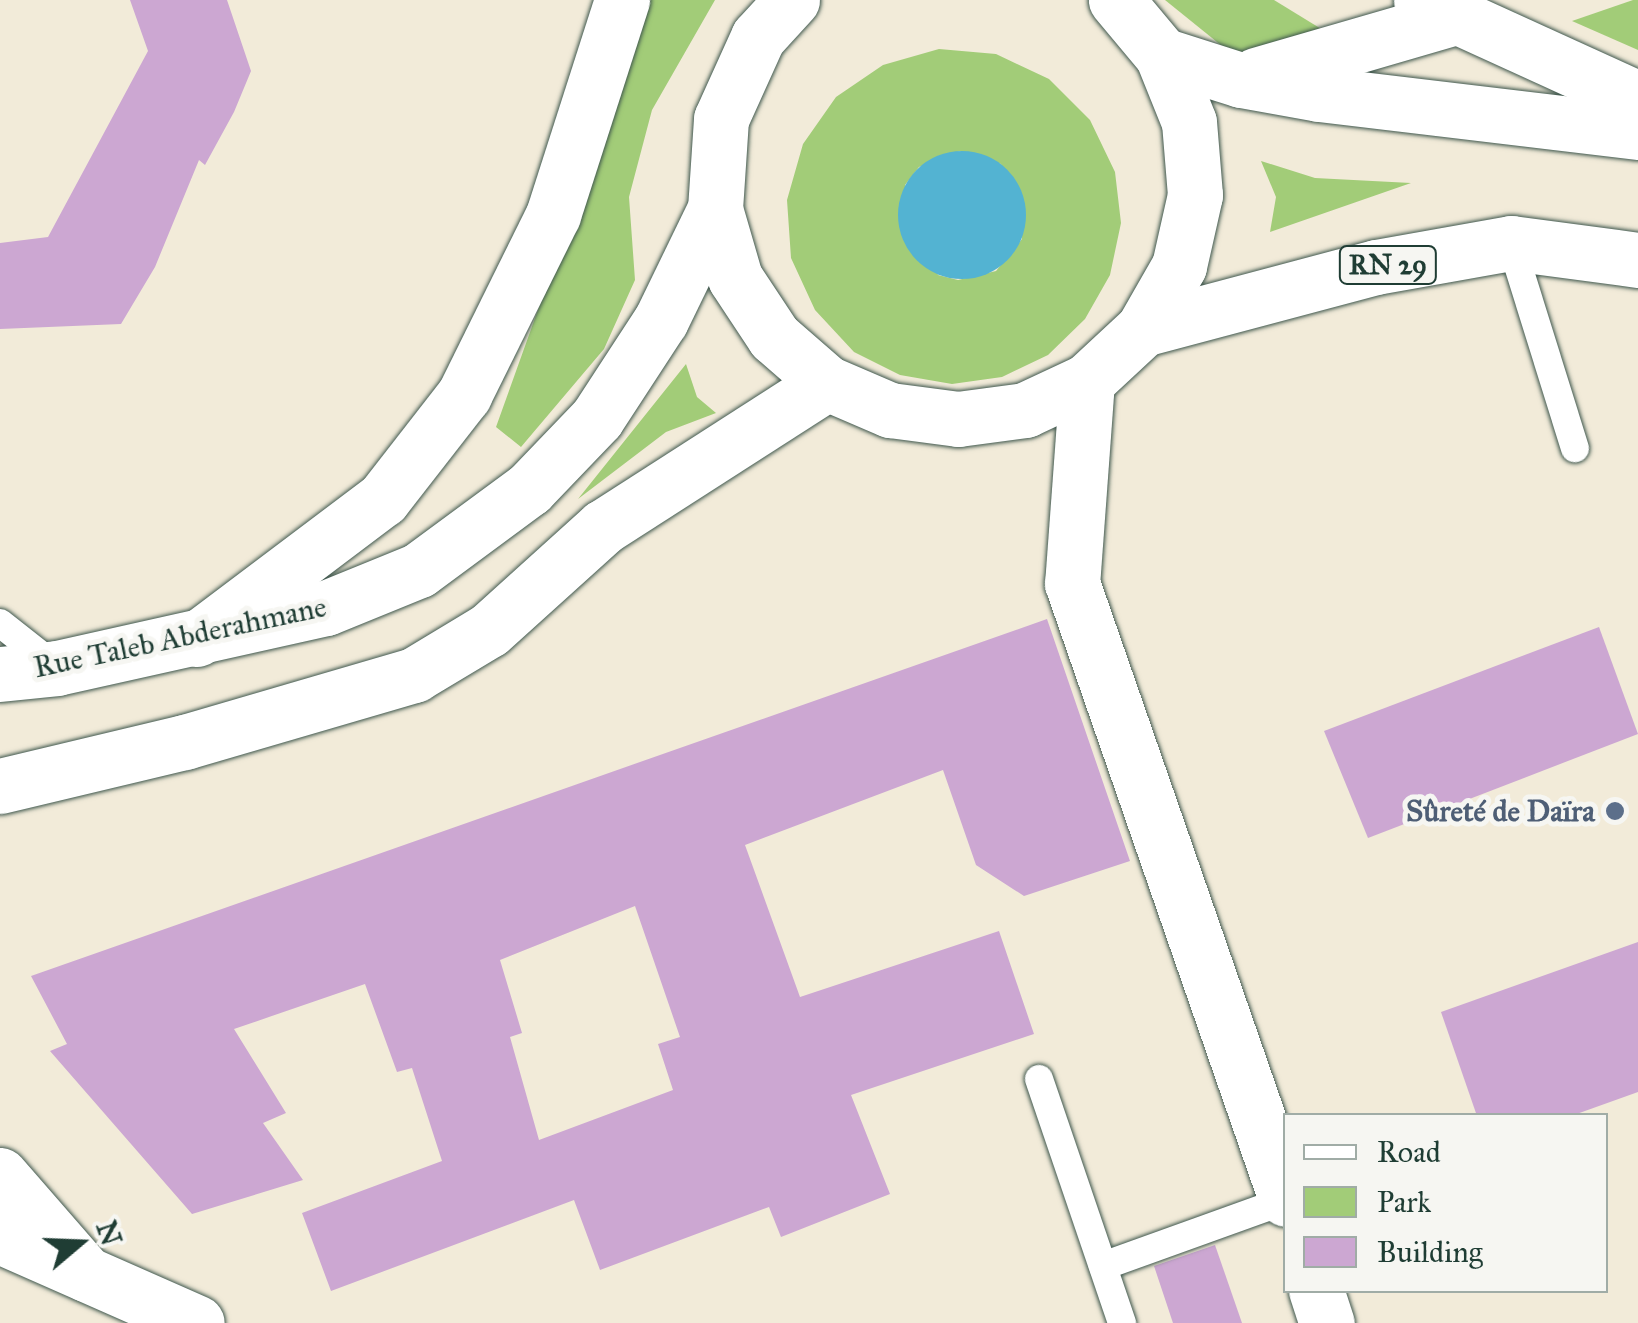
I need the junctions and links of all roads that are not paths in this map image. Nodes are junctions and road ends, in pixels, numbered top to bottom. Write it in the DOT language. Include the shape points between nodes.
graph roads {
  1 [pos="622,0"];
  2 [pos="1116,0"];
  3 [pos="1459,5"];
  4 [pos="768,12"];
  5 [pos="1162,54"];
  6 [pos="1241,80"];
  7 [pos="1638,99"];
  8 [pos="1638,132"];
  9 [pos="716,209"];
  10 [pos="1512,243"];
  11 [pos="1638,260"];
  12 [pos="1143,329"];
  13 [pos="1088,380"];
  14 [pos="827,383"];
  15 [pos="1575,448"];
  16 [pos="0,623"];
  17 [pos="197,638"];
  18 [pos="57,668"];
  19 [pos="0,674"];
  20 [pos="0,786"];
  21 [pos="1038,1079"];
  22 [pos="0,1175"];
  23 [pos="1283,1191"];
  24 [pos="1283,1201"];
  25 [pos="0,1236"];
  26 [pos="1103,1266"];
  27 [pos="86,1274"];
  28 [pos="1317,1293"];
  29 [pos="197,1323"];
  30 [pos="1122,1323"];
  31 [pos="1328,1323"];
  1 -- 17 [label="main road" via="553,216 464,395 383,499"];
  2 -- 5 [label="main road"];
  3 -- 6 [label="main road"];
  3 -- 7 [label="main road"];
  4 -- 9 [label="main road" via="721,120"];
  5 -- 6 [label="main road"];
  5 -- 12 [label="main road" via="1189,122 1195,195 1179,266"];
  6 -- 8 [label="main road" via="1408,107"];
  9 -- 14 [label="main road" via="736,278 764,322"];
  9 -- 17 [label="main road, Rue Taleb Abderahmane" via="662,320 597,418 529,489 419,570 326,608"];
  10 -- 11 [label="main road, RN 29"];
  10 -- 12 [label="main road, RN 29" via="1376,267"];
  10 -- 15 [label="lane"];
  12 -- 13 [label="main road"];
  13 -- 14 [label="main road" via="1025,410 958,420 890,410"];
  13 -- 23 [label="main road" via="1072,583"];
  14 -- 20 [label="main road" via="603,528 490,630 414,674 185,742"];
  16 -- 18 [label="lane"];
  17 -- 18 [label="main road, Rue Taleb Abderahmane"];
  18 -- 19 [label="main road, Rue Taleb Abderahmane"];
  21 -- 26 [label="lane"];
  22 -- 27 [label="main road"];
  24 -- 26 [label="lane"];
  25 -- 27 [label="main road"];
  26 -- 30 [label="lane"];
  27 -- 29 [label="main road"];
  28 -- 31 [label="main road"];
}
